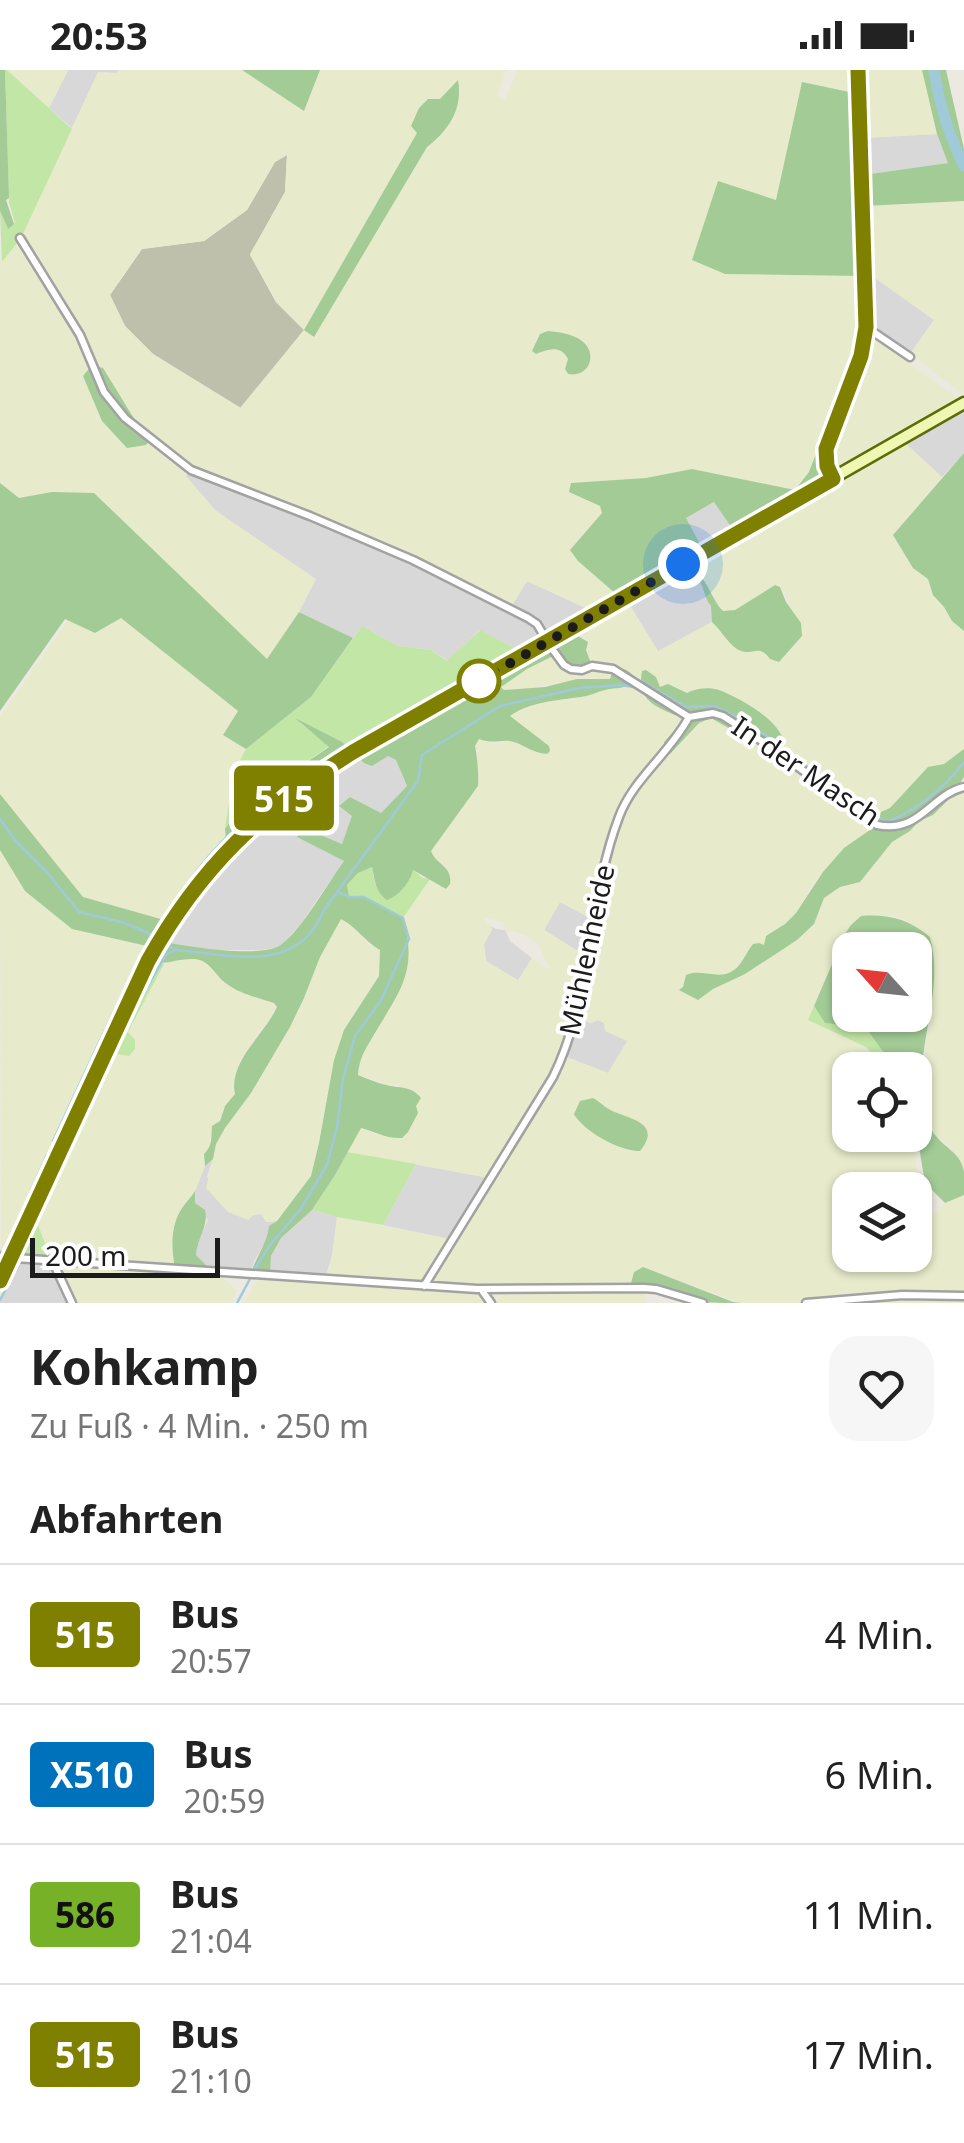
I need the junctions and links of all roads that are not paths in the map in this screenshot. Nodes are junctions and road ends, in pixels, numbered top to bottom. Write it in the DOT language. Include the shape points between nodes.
graph roads {
  1 [pos="858,70"];
  2 [pos="20,238"];
  3 [pos="866,327"];
  4 [pos="910,357"];
  5 [pos="964,403"];
  6 [pos="833,479"];
  7 [pos="547,640"];
  8 [pos="689,717"];
  9 [pos="964,787"];
  10 [pos="5,1258"];
  11 [pos="52,1260"];
  12 [pos="0,1281"];
  13 [pos="424,1286"];
  14 [pos="477,1290"];
  15 [pos="964,1296"];
  16 [pos="72,1303"];
  17 [pos="491,1303"];
  18 [pos="703,1303"];
  19 [pos="806,1303"];
  1 -- 3 [label="street"];
  2 -- 7 [label="street" via="80,335 104,392 125,418 191,470 413,560 528,618"];
  3 -- 4 [label="street"];
  3 -- 6 [label="street" via="826,449"];
  5 -- 6 [label="main road"];
  6 -- 7 [label="main road"];
  7 -- 8 [label="street, In der Masch" via="571,669 613,669"];
  7 -- 10 [label="main road" via="327,768 227,850 148,961"];
  8 -- 9 [label="street, In der Masch" via="722,716 876,824 917,820"];
  8 -- 13 [label="street, Mühlenheide" via="620,812 564,1056"];
  10 -- 11 [label="street"];
  10 -- 12 [label="main road"];
  11 -- 13 [label="street"];
  11 -- 16 [label="street"];
  13 -- 14 [label="street"];
  14 -- 17 [label="street"];
  14 -- 18 [label="street" via="644,1288"];
  15 -- 19 [label="street"];
}
